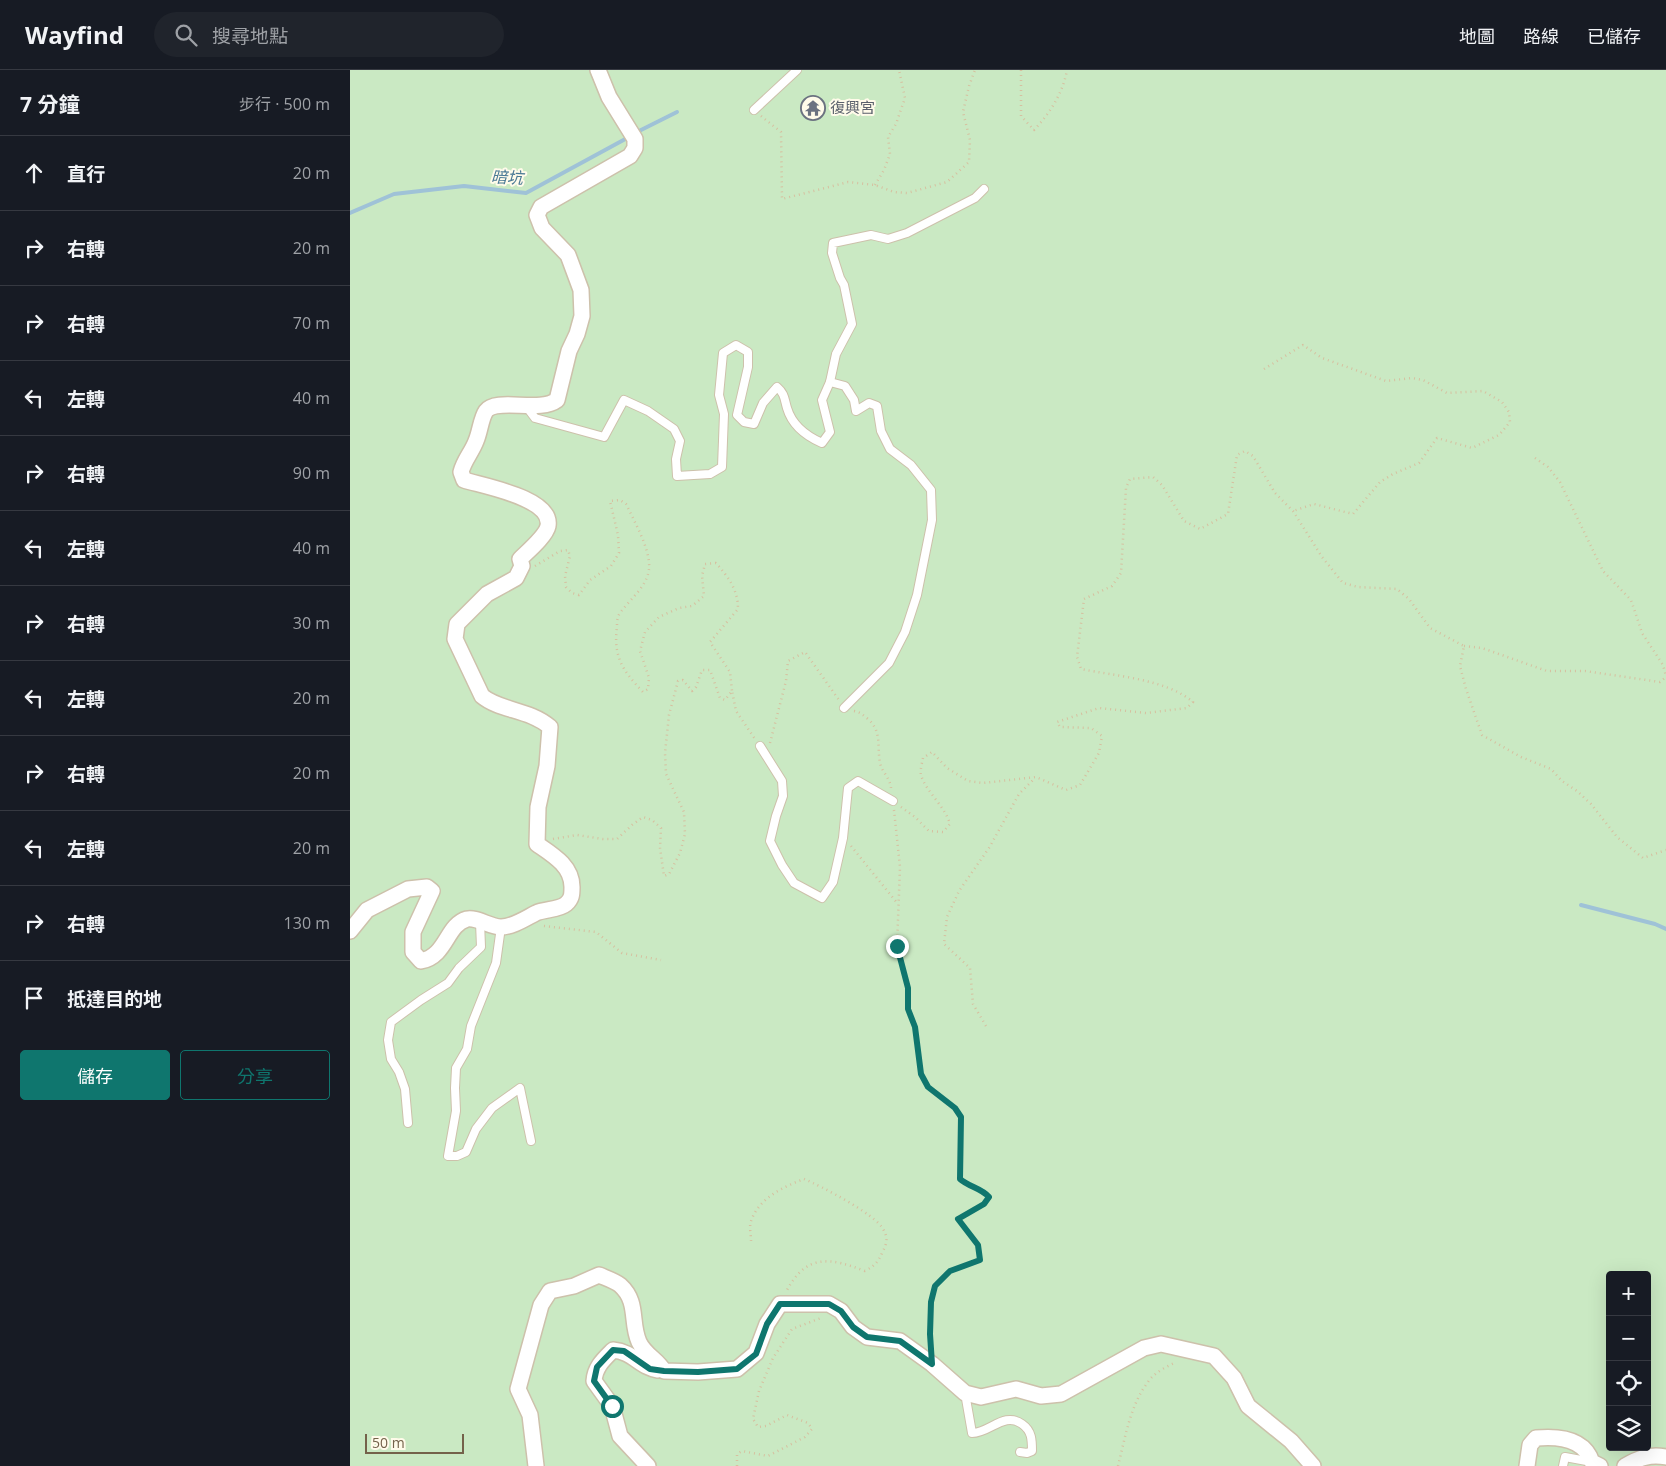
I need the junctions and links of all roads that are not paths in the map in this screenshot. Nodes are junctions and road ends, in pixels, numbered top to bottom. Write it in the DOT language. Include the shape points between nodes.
graph roads {
  1 [pos="598,70"];
  2 [pos="797,70"];
  3 [pos="754,110"];
  4 [pos="984,189"];
  5 [pos="830,382"];
  6 [pos="526,406"];
  7 [pos="844,708"];
  8 [pos="760,746"];
  9 [pos="893,801"];
  10 [pos="480,922"];
  11 [pos="501,927"];
  12 [pos="350,931"];
  13 [pos="408,1123"];
  14 [pos="531,1141"];
  15 [pos="664,1371"];
  16 [pos="965,1393"];
  17 [pos="1020,1452"];
  18 [pos="1666,1457"];
  19 [pos="1596,1464"];
  20 [pos="536,1466"];
  21 [pos="648,1466"];
  22 [pos="1313,1466"];
  23 [pos="1527,1466"];
  24 [pos="1563,1466"];
  25 [pos="1625,1466"];
  1 -- 6 [label="street" via="609,96 635,139 635,148 630,156 541,207 537,215 542,228 568,255 581,290 582,316 557,400 551,404"];
  2 -- 3 [label="lane"];
  4 -- 5 [label="lane" via="975,198 888,239 871,235 833,243 832,253 844,285 852,324 836,354"];
  5 -- 6 [label="lane" via="822,400 830,432 822,443 798,427 791,418 784,394 777,387 763,403 754,424 744,422 736,415 748,367 748,352 736,345 724,354 719,395 724,414 722,468 710,474 692,476 677,476 680,441 674,429 648,411 624,400 604,437 536,418"];
  5 -- 7 [label="lane" via="845,386 854,400 856,411 869,403 877,406 881,431 890,449 911,465 931,490 932,520 917,595 905,632 889,663"];
  6 -- 11 [label="street" via="494,405 486,411 476,442 460,472 464,480 532,502 542,510 548,520 548,528 520,559 522,566 516,578 487,594 457,624 456,639 482,696 490,702 543,720 550,727 547,766 538,807 537,844 563,864 572,880 572,896 565,905"];
  8 -- 9 [label="lane" via="782,781 783,796 770,841 794,883 822,898 833,882 844,838 848,788 858,781"];
  10 -- 11 [label="street"];
  10 -- 12 [label="street" via="469,918 458,924 440,951 429,960 421,961 412,952 413,932 432,891 427,887 408,889 367,910"];
  10 -- 13 [label="lane" via="481,947 448,983 392,1022 388,1040 391,1059 406,1088"];
  11 -- 14 [label="lane" via="496,963 471,1026 467,1049 456,1068 456,1111 448,1156 466,1152 476,1129 492,1108 520,1088"];
  15 -- 16 [label="street" via="737,1369 756,1354 767,1324 780,1304 829,1304 841,1311 853,1327 867,1337 900,1341"];
  15 -- 20 [label="street" via="639,1343 632,1300 620,1284 599,1275 574,1286 550,1291 541,1305 518,1389 530,1415"];
  15 -- 21 [label="street" via="650,1369 624,1351 613,1350 594,1374 594,1381 612,1406 620,1436"];
  16 -- 17 [label="lane" via="972,1433 981,1433 1002,1420 1014,1419 1024,1424 1031,1434 1032,1452"];
  16 -- 22 [label="street" via="981,1397 1016,1389 1041,1396 1061,1394 1144,1348 1160,1344 1195,1351 1214,1356 1234,1378 1248,1406 1291,1441"];
  18 -- 25 [label="street" via="1654,1455"];
  19 -- 23 [label="street" via="1580,1446 1554,1436 1536,1438 1530,1444"];
  19 -- 24 [label="lane" via="1565,1457"];
}
